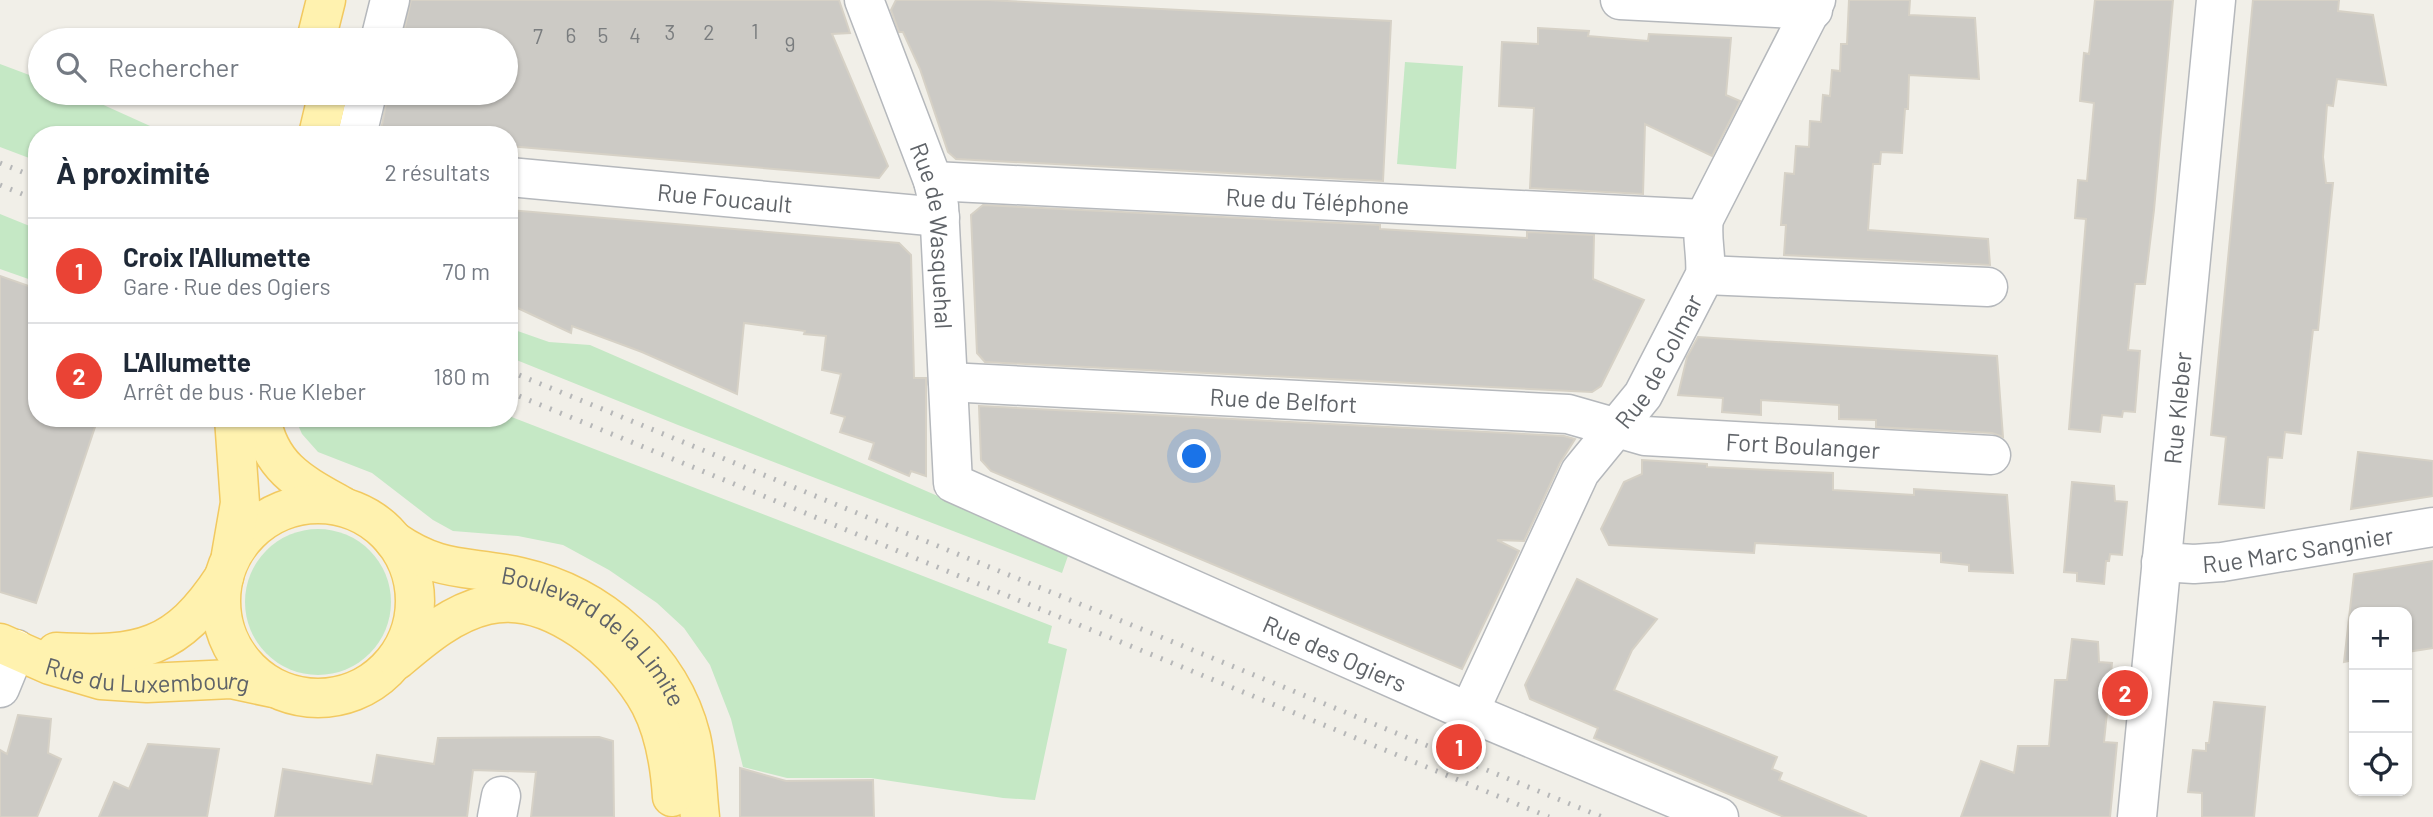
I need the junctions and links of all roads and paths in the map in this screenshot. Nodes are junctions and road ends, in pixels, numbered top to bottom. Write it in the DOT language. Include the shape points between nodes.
graph roads {
  1 [pos="326,0"];
  2 [pos="350,0"];
  3 [pos="390,0"];
  4 [pos="864,0"];
  5 [pos="1620,0"];
  6 [pos="2216,0"];
  7 [pos="1815,5"];
  8 [pos="319,28"];
  9 [pos="343,28"];
  10 [pos="383,28"];
  11 [pos="301,105"];
  12 [pos="325,105"];
  13 [pos="364,105"];
  14 [pos="295,126"];
  15 [pos="320,126"];
  16 [pos="359,126"];
  17 [pos="518,177"];
  18 [pos="937,199"];
  19 [pos="1704,219"];
  20 [pos="1705,275"];
  21 [pos="1988,287"];
  22 [pos="948,382"];
  23 [pos="235,427"];
  24 [pos="263,427"];
  25 [pos="1616,428"];
  26 [pos="1991,455"];
  27 [pos="953,483"];
  28 [pos="347,508"];
  29 [pos="2433,527"];
  30 [pos="394,541"];
  31 [pos="2161,562"];
  32 [pos="227,569"];
  33 [pos="8,646"];
  34 [pos="390,666"];
  35 [pos="0,688"];
  36 [pos="282,690"];
  37 [pos="1469,712"];
  38 [pos="673,817"];
  39 [pos="700,817"];
  40 [pos="1720,817"];
  41 [pos="2137,817"];
  1 -- 8 [label="main road"];
  2 -- 9 [label="main road"];
  3 -- 10 [label="street"];
  4 -- 18 [label="street, Rue de Wasquehal"];
  5 -- 7 [label="street"];
  6 -- 31 [label="street, Rue Kleber"];
  7 -- 19 [label="street"];
  11 -- 14 [label="main road"];
  12 -- 15 [label="main road"];
  13 -- 16 [label="street"];
  17 -- 18 [label="street, Rue Foucault"];
  18 -- 19 [label="street, Rue du Téléphone"];
  18 -- 22 [label="street, Rue de Wasquehal"];
  19 -- 20 [label="street, Rue de Colmar"];
  20 -- 21 [label="street"];
  20 -- 25 [label="street, Rue de Colmar" via="1643,396"];
  22 -- 25 [label="street, Rue de Belfort" via="1568,414"];
  22 -- 27 [label="street, Rue de Wasquehal"];
  23 -- 32 [label="main road" via="240,503"];
  24 -- 28 [label="main road" via="282,466 302,484"];
  25 -- 26 [label="street, Fort Boulanger" via="1645,436"];
  25 -- 37 [label="street, Rue de Colmar" via="1580,472"];
  27 -- 37 [label="street, Rue des Ogiers"];
  28 -- 30 [label="main road" via="376,523"];
  28 -- 32 [label="main road" via="314,504 282,510 242,540"];
  29 -- 31 [label="street, Rue Marc Sangnier" via="2222,562"];
  30 -- 34 [label="main road" via="409,570 415,602 408,635"];
  30 -- 39 [label="main road, Boulevard de la Limite" via="441,565 509,574 562,590 635,640 657,665 685,718 692,740"];
  31 -- 41 [label="street, Rue Kleber"];
  32 -- 33 [label="main road, Rue du Luxembourg" via="191,620 151,644 102,654"];
  32 -- 36 [label="main road" via="222,612 232,645 253,672"];
  33 -- 35 [label="street"];
  33 -- 36 [label="main road, Rue du Luxembourg" via="101,680 231,679"];
  34 -- 36 [label="main road" via="369,683 343,694 309,697"];
  34 -- 38 [label="main road, Boulevard de la Limite" via="432,631 488,605 531,605 573,624 620,663 650,705 668,754"];
  37 -- 40 [label="street, Rue des Ogiers"];
}
